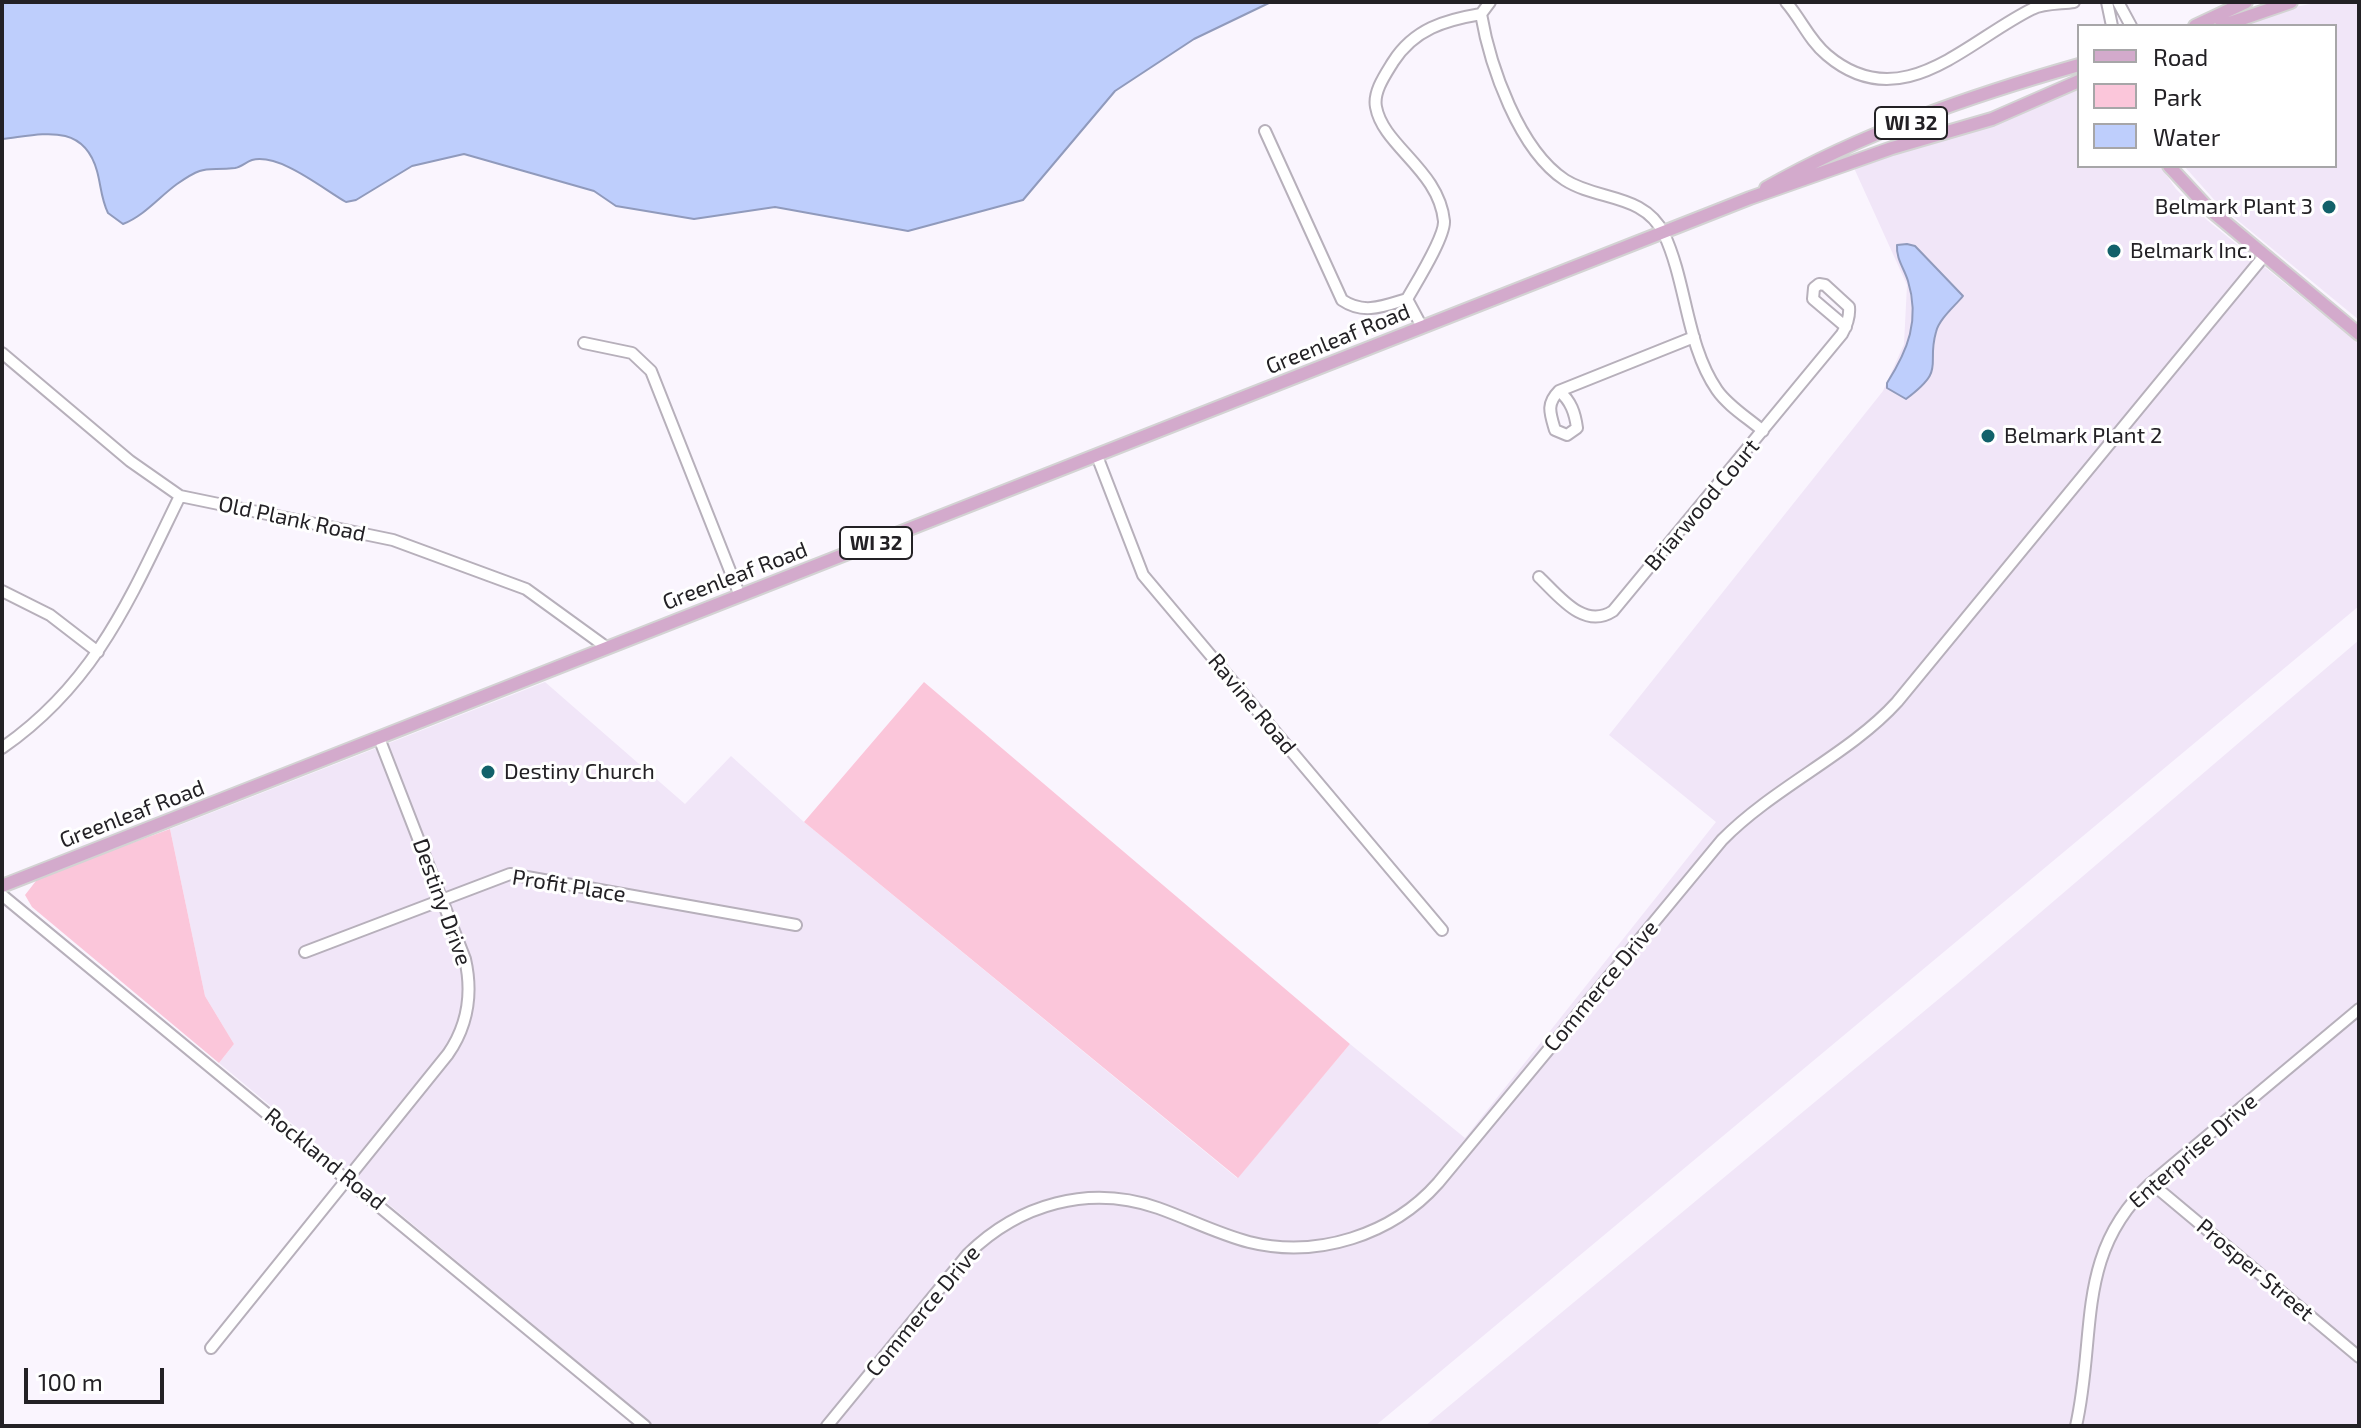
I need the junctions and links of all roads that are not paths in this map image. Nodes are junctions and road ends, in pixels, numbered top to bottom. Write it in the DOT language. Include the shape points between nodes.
graph roads {
  1 [pos="1490,2"];
  2 [pos="1786,2"];
  3 [pos="2074,2"];
  4 [pos="2107,2"];
  5 [pos="2118,2"];
  6 [pos="2246,2"];
  7 [pos="2291,2"];
  8 [pos="1481,14"];
  9 [pos="2112,24"];
  10 [pos="2130,24"];
  11 [pos="2199,24"];
  12 [pos="2227,24"];
  13 [pos="2077,66"];
  14 [pos="2077,82"];
  15 [pos="1265,131"];
  16 [pos="2172,168"];
  17 [pos="1750,198"];
  18 [pos="1664,233"];
  19 [pos="2264,256"];
  20 [pos="1407,299"];
  21 [pos="1422,327"];
  22 [pos="1846,327"];
  23 [pos="2359,334"];
  24 [pos="1694,337"];
  25 [pos="584,343"];
  26 [pos="2,353"];
  27 [pos="1559,391"];
  28 [pos="1763,431"];
  29 [pos="1097,456"];
  30 [pos="180,496"];
  31 [pos="1539,577"];
  32 [pos="2,591"];
  33 [pos="740,596"];
  34 [pos="606,647"];
  35 [pos="98,652"];
  36 [pos="379,738"];
  37 [pos="2,748"];
  38 [pos="2,886"];
  39 [pos="2,895"];
  40 [pos="442,898"];
  41 [pos="796,925"];
  42 [pos="1442,930"];
  43 [pos="305,952"];
  44 [pos="2359,1009"];
  45 [pos="349,1178"];
  46 [pos="2151,1183"];
  47 [pos="211,1348"];
  48 [pos="2359,1357"];
  49 [pos="645,1426"];
  50 [pos="827,1426"];
  51 [pos="2076,1426"];
  1 -- 8 [label="street"];
  2 -- 3 [label="street" via="1819,48 1855,72 1896,78 1941,66 2034,8"];
  4 -- 9 [label="street"];
  5 -- 10 [label="street"];
  6 -- 11 [label="main road"];
  7 -- 12 [label="main road"];
  8 -- 18 [label="street" via="1486,43 1517,123 1548,166 1567,181 1645,209"];
  8 -- 20 [label="street" via="1445,20 1421,32 1395,58 1379,86 1376,107 1384,125 1439,195 1444,226"];
  13 -- 17 [label="main road, Greenleaf Road / WI 32" via="2003,87 1852,146"];
  14 -- 17 [label="main road, Greenleaf Road / WI 32" via="1992,119"];
  15 -- 20 [label="street" via="1342,300 1354,308 1375,309"];
  16 -- 19 [label="main road" via="2208,208"];
  17 -- 18 [label="main road, Greenleaf Road / WI 32"];
  18 -- 21 [label="main road, Greenleaf Road / WI 32"];
  18 -- 24 [label="street"];
  19 -- 23 [label="main road"];
  19 -- 50 [label="street, Commerce Drive" via="1891,708 1757,806 1722,840 1415,1205 1368,1233 1305,1247 1248,1242 1119,1198 1079,1198 1029,1211 968,1254"];
  20 -- 21 [label="street"];
  21 -- 29 [label="main road, Greenleaf Road / WI 32"];
  22 -- 28 [label="street, Briarwood Court"];
  24 -- 27 [label="street"];
  24 -- 28 [label="street" via="1715,388"];
  25 -- 33 [label="street" via="632,353 651,371"];
  26 -- 30 [label="street, Old Plank Road" via="130,461"];
  28 -- 31 [label="street, Briarwood Court" via="1609,614 1581,614"];
  29 -- 33 [label="main road, Greenleaf Road / WI 32"];
  29 -- 42 [label="street, Ravine Road" via="1143,575"];
  30 -- 34 [label="street, Old Plank Road" via="393,540 526,589"];
  30 -- 35 [label="street"];
  32 -- 35 [label="street" via="50,615"];
  33 -- 34 [label="main road, Greenleaf Road / WI 32"];
  34 -- 36 [label="main road, Greenleaf Road / WI 32"];
  35 -- 37 [label="street" via="40,721"];
  36 -- 38 [label="main road, Greenleaf Road / WI 32"];
  36 -- 40 [label="street, Destiny Drive"];
  39 -- 45 [label="street, Rockland Road"];
  40 -- 41 [label="street, Profit Place" via="499,876 516,875"];
  40 -- 43 [label="street, Profit Place"];
  40 -- 45 [label="street, Destiny Drive" via="468,972 464,1024 448,1054"];
  44 -- 46 [label="street, Enterprise Drive"];
  45 -- 47 [label="street, Destiny Drive"];
  45 -- 49 [label="street, Rockland Road"];
  46 -- 48 [label="street, Prosper Street"];
  46 -- 51 [label="street, Enterprise Drive" via="2113,1228 2097,1267"];
}
